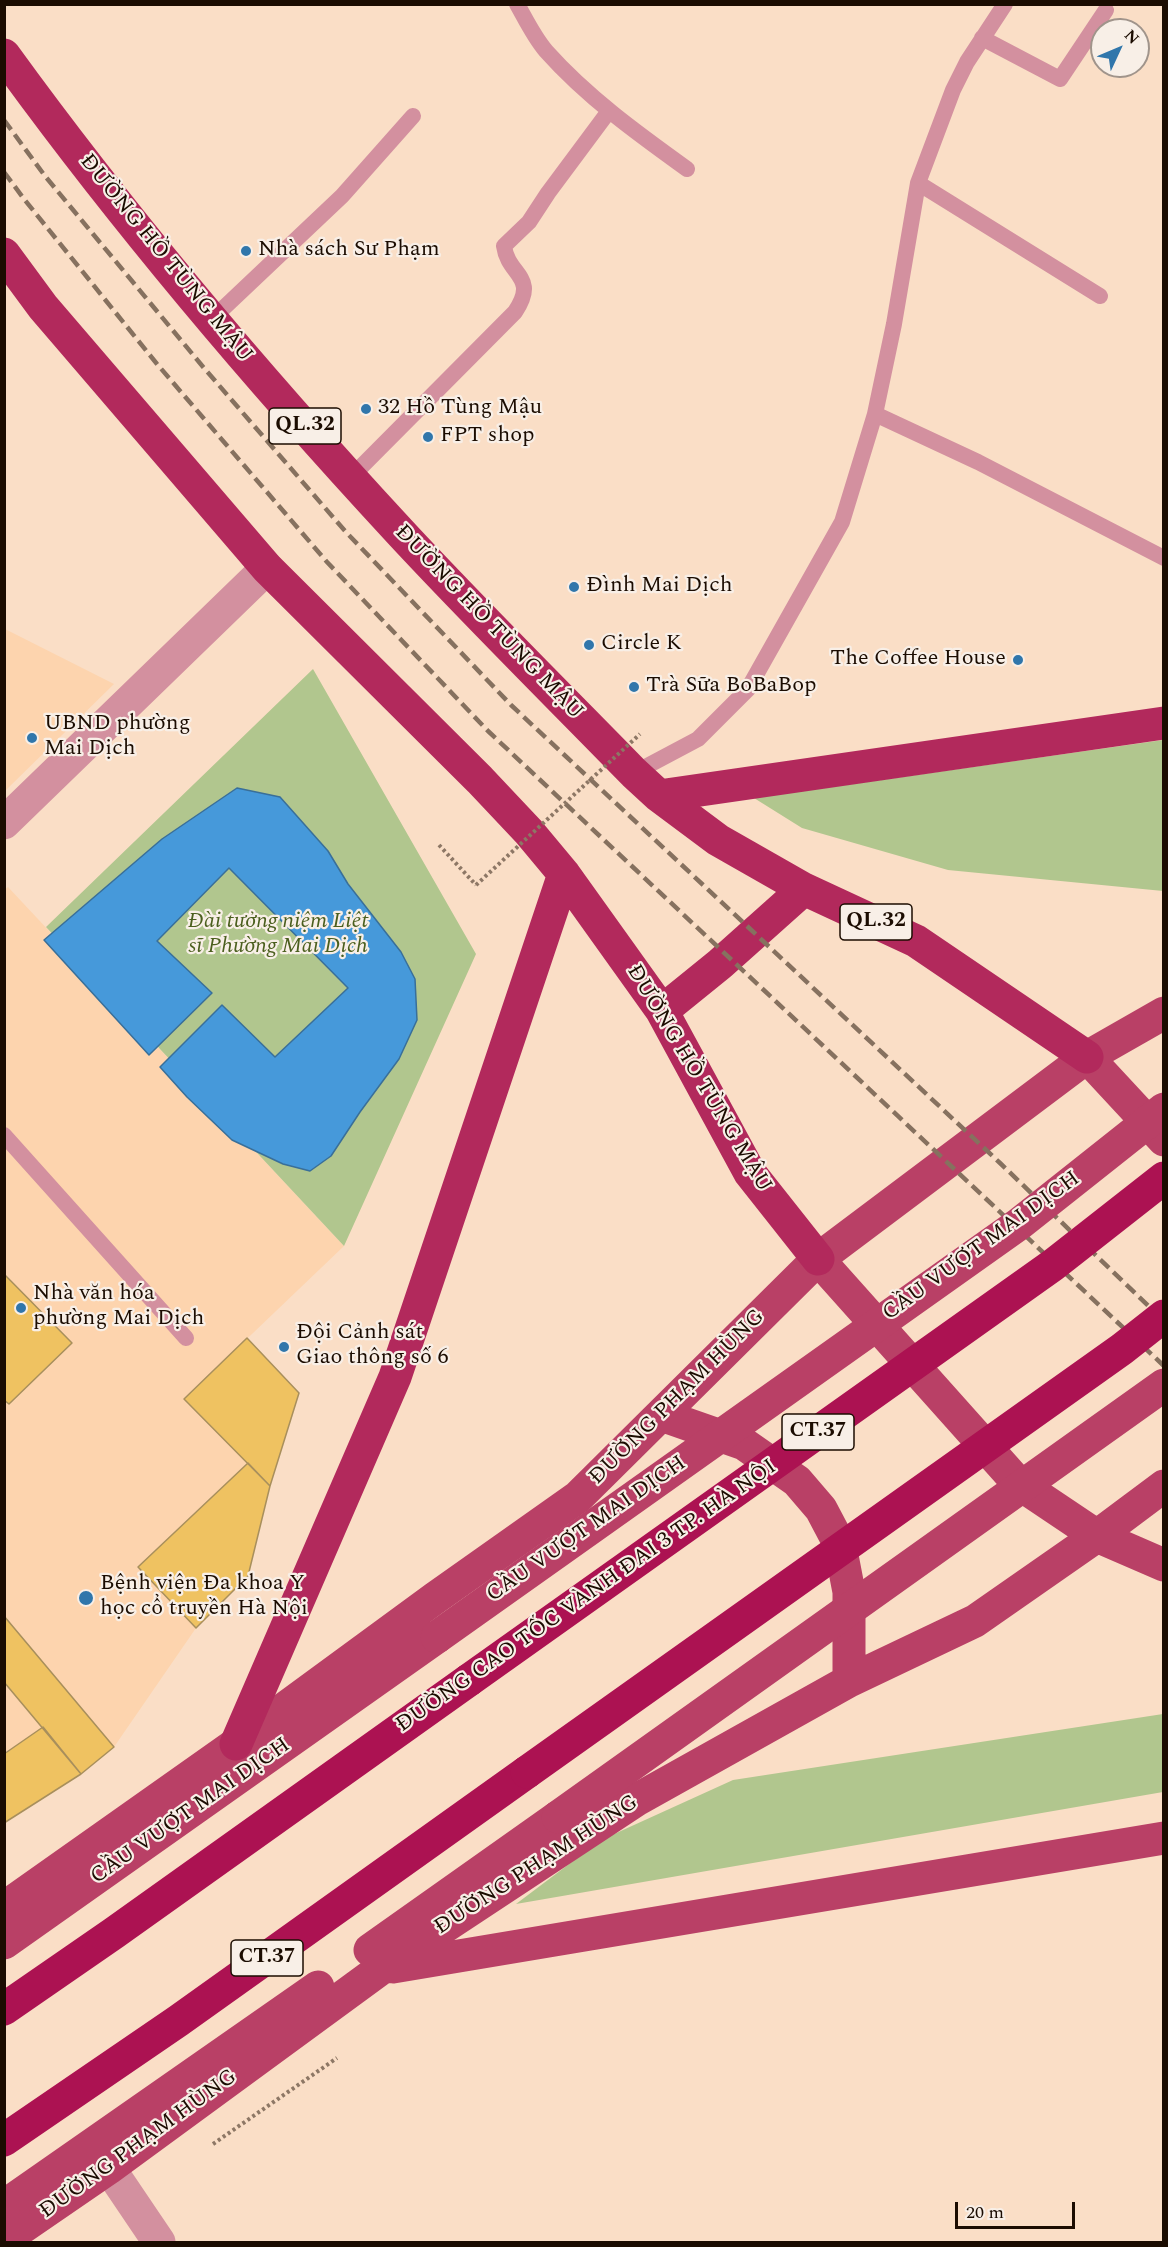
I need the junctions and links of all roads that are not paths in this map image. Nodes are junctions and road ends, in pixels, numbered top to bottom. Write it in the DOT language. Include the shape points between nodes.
graph roads {
  1 [pos="517,4"];
  2 [pos="1005,4"];
  3 [pos="1106,10"];
  4 [pos="982,38"];
  5 [pos="4,55"];
  6 [pos="609,111"];
  7 [pos="413,116"];
  8 [pos="687,169"];
  9 [pos="918,183"];
  10 [pos="4,254"];
  11 [pos="1100,296"];
  12 [pos="212,320"];
  13 [pos="875,414"];
  14 [pos="350,478"];
  15 [pos="1164,558"];
  16 [pos="267,568"];
  17 [pos="1164,723"];
  18 [pos="634,773"];
  19 [pos="660,796"];
  20 [pos="4,823"];
  21 [pos="564,874"];
  22 [pos="804,889"];
  23 [pos="662,1011"];
  24 [pos="1164,1013"];
  25 [pos="1087,1057"];
  26 [pos="1164,1110"];
  27 [pos="4,1135"];
  28 [pos="1164,1140"];
  29 [pos="1164,1178"];
  30 [pos="818,1259"];
  31 [pos="1164,1316"];
  32 [pos="186,1338"];
  33 [pos="1164,1385"];
  34 [pos="661,1415"];
  35 [pos="1164,1486"];
  36 [pos="1097,1536"];
  37 [pos="1164,1565"];
  38 [pos="849,1681"];
  39 [pos="236,1744"];
  40 [pos="1164,1838"];
  41 [pos="4,1908"];
  42 [pos="4,1943"];
  43 [pos="382,1968"];
  44 [pos="4,2009"];
  45 [pos="4,2140"];
  46 [pos="110,2168"];
  47 [pos="4,2206"];
  48 [pos="4,2240"];
  49 [pos="159,2242"];
  1 -- 6 [label="lane" via="546,51"];
  2 -- 4 [label="lane"];
  3 -- 4 [label="lane" via="1060,79"];
  4 -- 9 [label="lane" via="953,90"];
  5 -- 12 [label="highway, ĐƯỜNG HỒ TÙNG MẬU / QL.32"];
  6 -- 8 [label="lane"];
  6 -- 14 [label="lane" via="529,222 504,246 524,282 525,297 515,312"];
  7 -- 12 [label="lane" via="342,196"];
  9 -- 11 [label="lane"];
  9 -- 13 [label="lane"];
  10 -- 16 [label="highway, ĐƯỜNG HỒ TÙNG MẬU" via="43,307"];
  12 -- 14 [label="highway, ĐƯỜNG HỒ TÙNG MẬU / QL.32"];
  13 -- 15 [label="lane"];
  13 -- 18 [label="lane" via="842,522 748,689 698,739"];
  14 -- 18 [label="highway, ĐƯỜNG HỒ TÙNG MẬU / QL.32"];
  16 -- 20 [label="street"];
  16 -- 21 [label="highway, ĐƯỜNG HỒ TÙNG MẬU" via="480,780"];
  17 -- 19 [label="highway"];
  18 -- 19 [label="highway, ĐƯỜNG HỒ TÙNG MẬU / QL.32"];
  19 -- 22 [label="highway, ĐƯỜNG HỒ TÙNG MẬU / QL.32" via="718,840"];
  21 -- 23 [label="highway, ĐƯỜNG HỒ TÙNG MẬU"];
  21 -- 39 [label="highway" via="395,1377"];
  22 -- 23 [label="highway"];
  22 -- 25 [label="highway, ĐƯỜNG HỒ TÙNG MẬU / QL.32" via="916,941"];
  23 -- 30 [label="highway, ĐƯỜNG HỒ TÙNG MẬU" via="750,1173"];
  24 -- 25 [label="main road, ĐƯỜNG PHẠM HÙNG"];
  25 -- 28 [label="main road"];
  25 -- 30 [label="main road, ĐƯỜNG PHẠM HÙNG"];
  26 -- 42 [label="main road, CẦU VƯỢT MAI DỊCH, bridge" via="1019,1224"];
  27 -- 32 [label="lane"];
  29 -- 44 [label="highway, ĐƯỜNG CAO TỐC VÀNH ĐAI 3 TP. HÀ NỘI / CT.37, bridge" via="1053,1265"];
  30 -- 34 [label="main road, ĐƯỜNG PHẠM HÙNG"];
  30 -- 36 [label="main road" via="1018,1483"];
  31 -- 45 [label="highway, CT.37, bridge" via="178,2021"];
  33 -- 47 [label="main road, bridge" via="209,2065"];
  34 -- 38 [label="main road" via="744,1444 797,1481 822,1509 840,1545 849,1592"];
  34 -- 39 [label="main road, ĐƯỜNG PHẠM HÙNG" via="578,1497"];
  35 -- 36 [label="main road, ĐƯỜNG PHẠM HÙNG"];
  36 -- 37 [label="main road"];
  36 -- 38 [label="main road, ĐƯỜNG PHẠM HÙNG" via="975,1622"];
  38 -- 43 [label="main road, ĐƯỜNG PHẠM HÙNG" via="638,1799"];
  39 -- 41 [label="main road, ĐƯỜNG PHẠM HÙNG"];
  40 -- 43 [label="main road"];
  43 -- 46 [label="main road, ĐƯỜNG PHẠM HÙNG"];
  46 -- 48 [label="main road, ĐƯỜNG PHẠM HÙNG"];
  46 -- 49 [label="street"];
}
